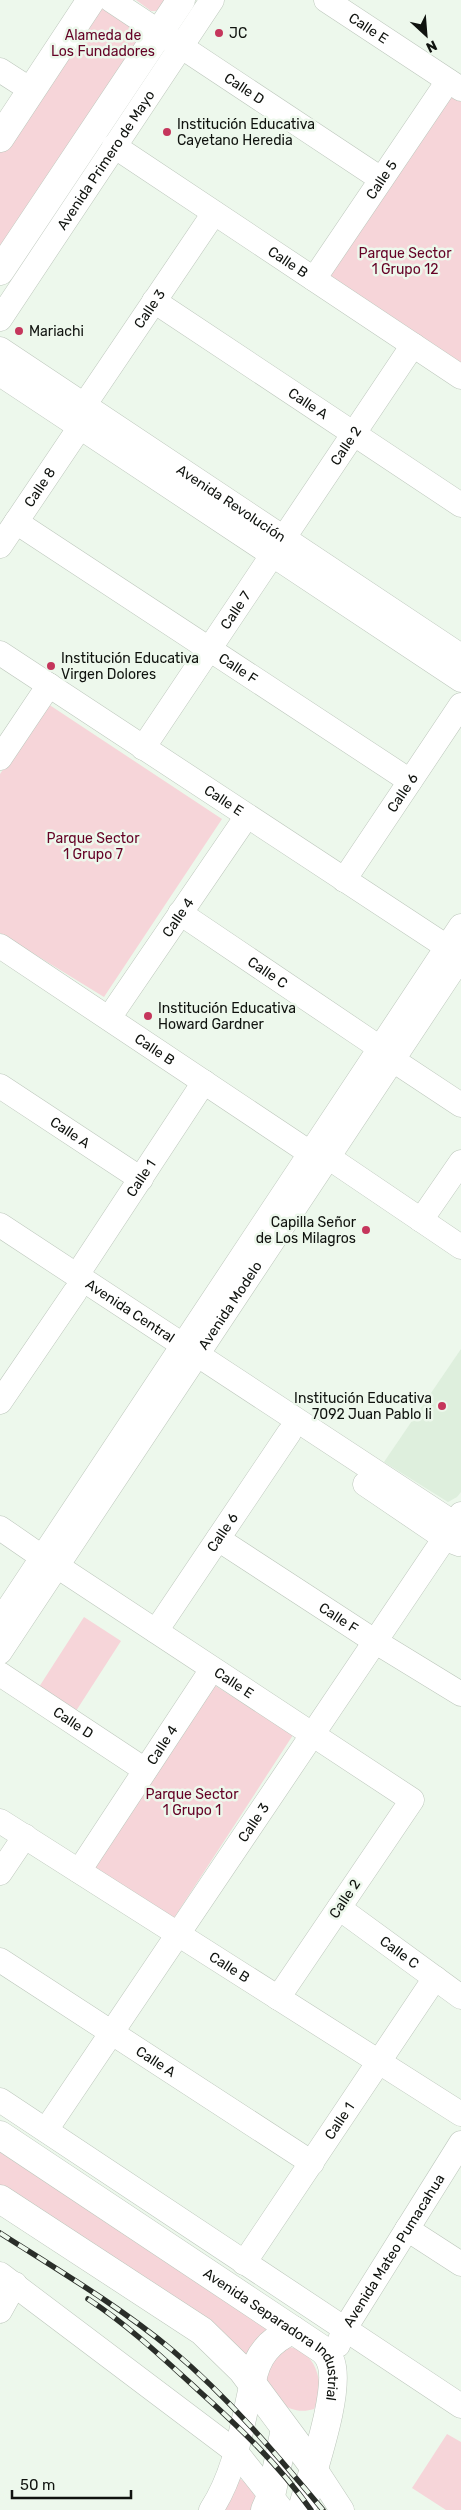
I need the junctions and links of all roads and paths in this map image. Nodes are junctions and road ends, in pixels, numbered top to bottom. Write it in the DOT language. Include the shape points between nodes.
graph roads {
  1 [pos="91,0"];
  2 [pos="111,0"];
  3 [pos="181,0"];
  4 [pos="212,0"];
  5 [pos="342,4"];
  6 [pos="170,39"];
  7 [pos="0,70"];
  8 [pos="454,85"];
  9 [pos="31,90"];
  10 [pos="0,138"];
  11 [pos="114,146"];
  12 [pos="382,180"];
  13 [pos="214,213"];
  14 [pos="0,271"];
  15 [pos="314,279"];
  16 [pos="154,301"];
  17 [pos="0,319"];
  18 [pos="413,345"];
  19 [pos="0,349"];
  20 [pos="0,374"];
  21 [pos="461,376"];
  22 [pos="83,416"];
  23 [pos="352,432"];
  24 [pos="461,505"];
  25 [pos="16,522"];
  26 [pos="0,546"];
  27 [pos="278,546"];
  28 [pos="209,649"];
  29 [pos="0,653"];
  30 [pos="461,656"];
  31 [pos="461,680"];
  32 [pos="49,685"];
  33 [pos="461,705"];
  34 [pos="143,748"];
  35 [pos="0,758"];
  36 [pos="410,782"];
  37 [pos="247,816"];
  38 [pos="344,880"];
  39 [pos="180,913"];
  40 [pos="461,926"];
  41 [pos="454,952"];
  42 [pos="3,956"];
  43 [pos="109,1018"];
  44 [pos="386,1054"];
  45 [pos="204,1082"];
  46 [pos="0,1086"];
  47 [pos="461,1105"];
  48 [pos="319,1155"];
  49 [pos="461,1162"];
  50 [pos="141,1179"];
  51 [pos="422,1220"];
  52 [pos="0,1225"];
  53 [pos="0,1244"];
  54 [pos="461,1247"];
  55 [pos="76,1283"];
  56 [pos="185,1355"];
  57 [pos="2,1395"];
  58 [pos="289,1433"];
  59 [pos="0,1528"];
  60 [pos="457,1530"];
  61 [pos="218,1539"];
  62 [pos="50,1562"];
  63 [pos="0,1621"];
  64 [pos="156,1631"];
  65 [pos="376,1642"];
  66 [pos="0,1652"];
  67 [pos="212,1669"];
  68 [pos="0,1674"];
  69 [pos="461,1694"];
  70 [pos="313,1735"];
  71 [pos="145,1770"];
  72 [pos="412,1800"];
  73 [pos="0,1821"];
  74 [pos="25,1836"];
  75 [pos="79,1871"];
  76 [pos="0,1873"];
  77 [pos="339,1908"];
  78 [pos="178,1934"];
  79 [pos="0,1960"];
  80 [pos="435,1978"];
  81 [pos="461,1997"];
  82 [pos="278,1998"];
  83 [pos="112,2032"];
  84 [pos="379,2062"];
  85 [pos="0,2100"];
  86 [pos="461,2114"];
  87 [pos="46,2130"];
  88 [pos="0,2135"];
  89 [pos="461,2143"];
  90 [pos="312,2163"];
  91 [pos="0,2199"];
  92 [pos="407,2229"];
  93 [pos="244,2263"];
  94 [pos="461,2264"];
  95 [pos="7,2279"];
  96 [pos="0,2311"];
  97 [pos="293,2330"];
  98 [pos="344,2330"];
  99 [pos="331,2360"];
  100 [pos="252,2382"];
  101 [pos="269,2406"];
  102 [pos="461,2406"];
  103 [pos="329,2413"];
  104 [pos="285,2429"];
  105 [pos="236,2452"];
  106 [pos="314,2467"];
  107 [pos="273,2505"];
  108 [pos="210,2510"];
  109 [pos="302,2510"];
  110 [pos="342,2510"];
  1 -- 9 [label="main road"];
  2 -- 6 [label="street, Calle D"];
  3 -- 6 [label="main road, Avenida Primero de Mayo"];
  4 -- 6 [label="street, Avenida Primero de Mayo"];
  5 -- 8 [label="street, Calle E"];
  6 -- 11 [label="street, Avenida Primero de Mayo"];
  6 -- 12 [label="street, Calle D"];
  6 -- 14 [label="main road, Avenida Primero de Mayo"];
  7 -- 9 [label="street"];
  8 -- 12 [label="street, Calle 5"];
  9 -- 10 [label="main road"];
  11 -- 13 [label="street, Calle B"];
  11 -- 17 [label="street, Avenida Primero de Mayo"];
  12 -- 15 [label="street, Calle 5"];
  13 -- 15 [label="street, Calle B"];
  13 -- 16 [label="street, Calle 3"];
  15 -- 18 [label="street, Calle B"];
  16 -- 22 [label="street, Calle 3"];
  16 -- 23 [label="street, Calle A"];
  18 -- 21 [label="street, Calle B"];
  18 -- 23 [label="street, Calle 2"];
  19 -- 22 [label="street, Avenida Revolución"];
  20 -- 22 [label="street, Avenida Revolución"];
  22 -- 25 [label="street, Calle 8"];
  22 -- 27 [label="street, Avenida Revolución"];
  23 -- 24 [label="street, Calle A"];
  23 -- 27 [label="street, Calle 2"];
  25 -- 26 [label="street, Calle 8"];
  25 -- 28 [label="street, Calle F"];
  27 -- 28 [label="street, Calle 7"];
  27 -- 30 [label="street, Avenida Revolución"];
  27 -- 31 [label="street, Avenida Revolución"];
  28 -- 34 [label="street, Calle 7"];
  28 -- 36 [label="street, Calle F"];
  29 -- 32 [label="street, Calle E"];
  32 -- 34 [label="street, Calle E"];
  32 -- 35 [label="street"];
  33 -- 36 [label="street, Calle 6"];
  34 -- 37 [label="street, Calle E"];
  36 -- 38 [label="street, Calle 6"];
  37 -- 38 [label="street, Calle E"];
  37 -- 39 [label="street, Calle 4"];
  38 -- 41 [label="street, Calle E"];
  39 -- 43 [label="street, Calle 4"];
  39 -- 44 [label="street, Calle C"];
  40 -- 41 [label="street, Avenida Modelo"];
  41 -- 44 [label="street, Avenida Modelo"];
  42 -- 43 [label="street, Calle B"];
  43 -- 45 [label="street, Calle B"];
  44 -- 47 [label="street, Calle C"];
  44 -- 48 [label="street, Avenida Modelo"];
  45 -- 48 [label="street, Calle B"];
  45 -- 50 [label="street, Calle 1"];
  46 -- 50 [label="street, Calle A"];
  48 -- 51 [label="street, Calle B"];
  48 -- 56 [label="street, Avenida Modelo"];
  49 -- 51 [label="street"];
  50 -- 55 [label="street, Calle 1"];
  51 -- 54 [label="street, Calle B"];
  52 -- 55 [label="street, Avenida Central"];
  53 -- 55 [label="street, Avenida Central"];
  55 -- 56 [label="street, Avenida Central"];
  55 -- 57 [label="street"];
  56 -- 58 [label="street, Avenida Central"];
  56 -- 60 [label="street, Avenida Central"];
  56 -- 62 [label="street, Avenida Modelo"];
  58 -- 60 [label="street, Avenida Central"];
  58 -- 61 [label="street, Calle 6"];
  59 -- 62 [label="street, Calle E"];
  60 -- 65 [label="street, Calle 3"];
  61 -- 64 [label="street, Calle 6"];
  61 -- 65 [label="street, Calle F"];
  62 -- 63 [label="street, Avenida Modelo"];
  62 -- 64 [label="street, Calle E"];
  62 -- 66 [label="street, Avenida Modelo"];
  64 -- 67 [label="street, Calle E"];
  65 -- 69 [label="street, Calle F"];
  65 -- 70 [label="street, Calle 3"];
  67 -- 70 [label="street, Calle E"];
  67 -- 71 [label="street, Calle 4"];
  68 -- 71 [label="street, Calle D"];
  70 -- 72 [label="street, Calle E"];
  70 -- 78 [label="street, Calle 3"];
  71 -- 75 [label="street, Calle 4"];
  72 -- 77 [label="street, Calle 2"];
  73 -- 74 [label="street, Calle B"];
  74 -- 75 [label="street, Calle B"];
  74 -- 76 [label="street"];
  75 -- 78 [label="street, Calle B"];
  77 -- 80 [label="street, Calle C"];
  77 -- 82 [label="street, Calle 2"];
  78 -- 82 [label="street, Calle B"];
  78 -- 83 [label="street, Calle 3"];
  79 -- 83 [label="street, Calle A"];
  80 -- 81 [label="street, Calle C"];
  80 -- 84 [label="street, Calle 1"];
  82 -- 84 [label="street, Calle B"];
  83 -- 87 [label="street, Calle 3"];
  83 -- 90 [label="street, Calle A"];
  84 -- 86 [label="street, Calle B"];
  84 -- 90 [label="street, Calle 1"];
  85 -- 87 [label="street, Avenida Separadora Industrial"];
  87 -- 93 [label="street, Avenida Separadora Industrial"];
  88 -- 97 [label="main road, Avenida Separadora Industrial"];
  89 -- 92 [label="street, Avenida Mateo Pumacahua"];
  90 -- 93 [label="street, Calle 1"];
  91 -- 100 [label="main road" via="202,2331"];
  92 -- 94 [label="street"];
  92 -- 98 [label="street, Avenida Mateo Pumacahua"];
  93 -- 98 [label="street, Avenida Separadora Industrial"];
  95 -- 96 [label="street"];
  95 -- 105 [label="street"];
  97 -- 99 [label="main road, Avenida Separadora Industrial" via="324,2350"];
  97 -- 100 [label="main road" via="264,2350"];
  98 -- 99 [label="street, Avenida Mateo Pumacahua"];
  98 -- 102 [label="street, Avenida Separadora Industrial"];
  99 -- 103 [label="main road, Avenida Separadora Industrial"];
  100 -- 101 [label="main road"];
  100 -- 105 [label="street"];
  101 -- 103 [label="main road" via="283,2415 299,2419"];
  101 -- 104 [label="main road"];
  103 -- 106 [label="main road, Avenida Separadora Industrial"];
  104 -- 106 [label="main road"];
  104 -- 107 [label="main road"];
  105 -- 107 [label="street"];
  105 -- 108 [label="street" via="227,2479"];
  106 -- 109 [label="main road"];
  106 -- 110 [label="street"];
}
